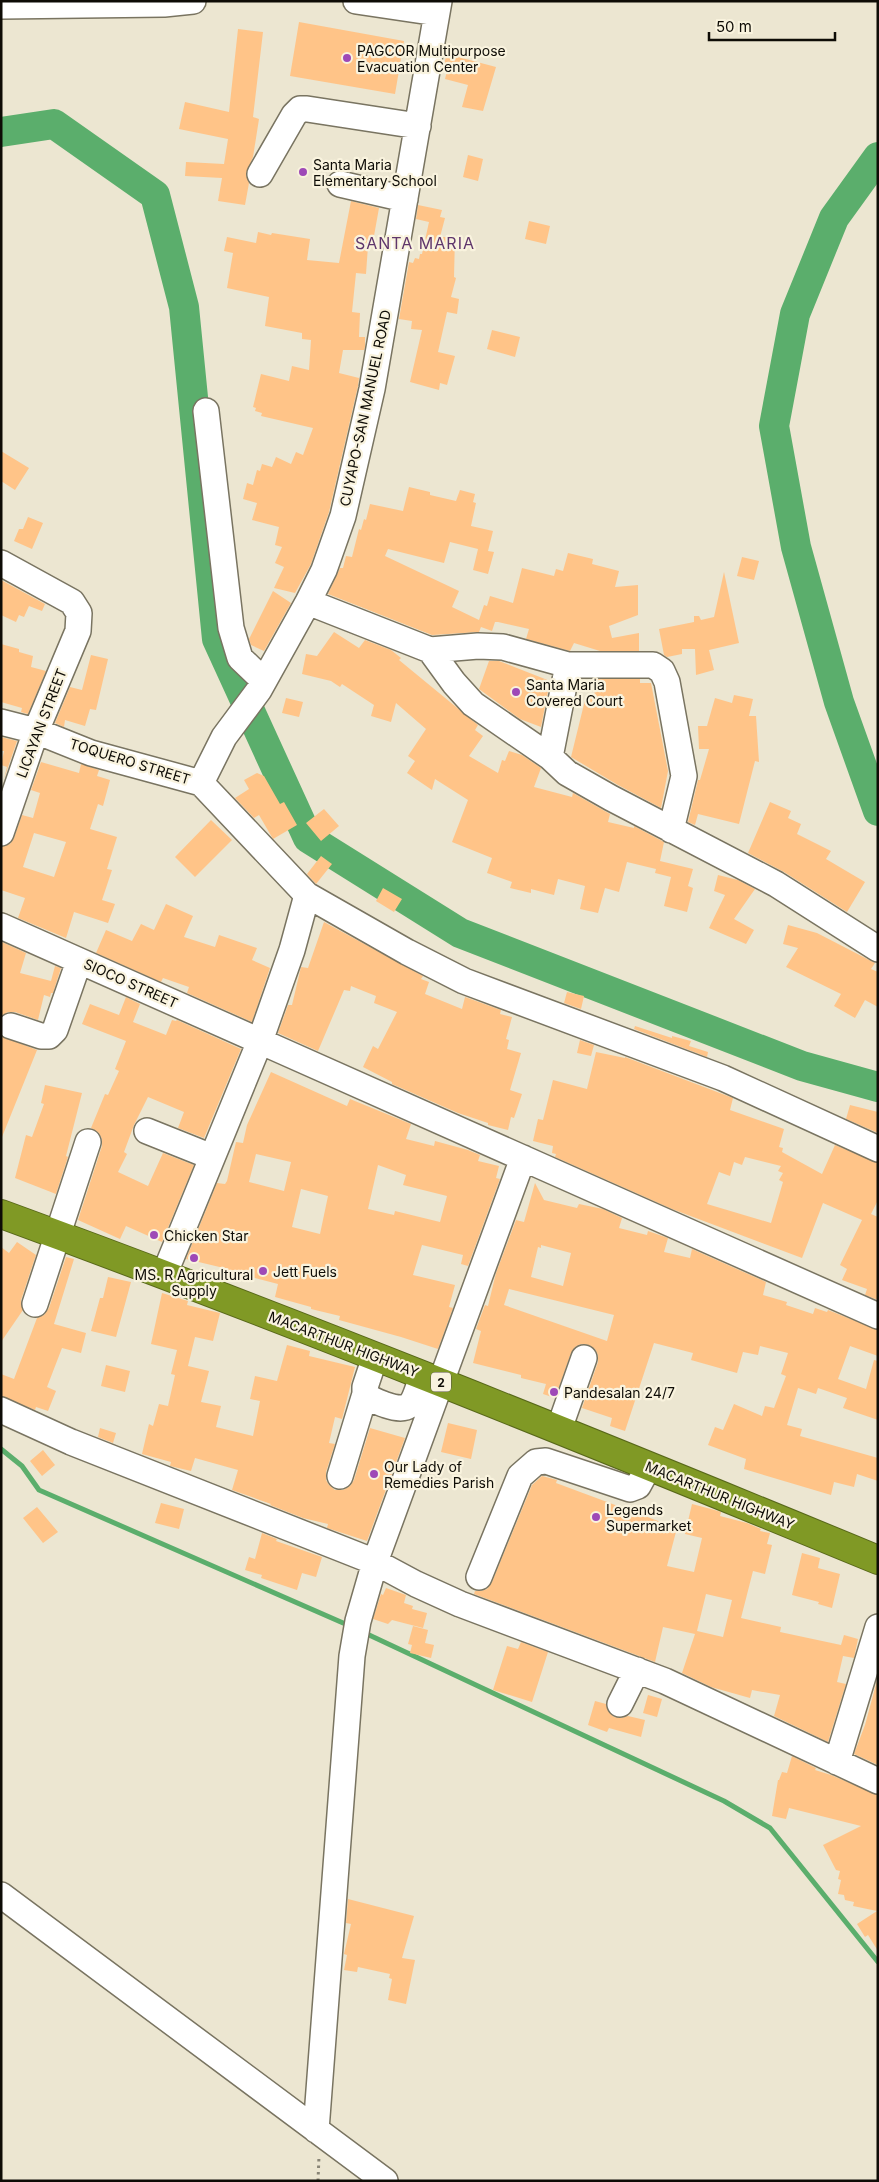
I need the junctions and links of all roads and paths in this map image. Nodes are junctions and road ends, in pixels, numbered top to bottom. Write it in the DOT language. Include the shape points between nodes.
graph roads {
  1 [pos="193,1"];
  2 [pos="356,1"];
  3 [pos="1,6"];
  4 [pos="438,7"];
  5 [pos="418,126"];
  6 [pos="260,174"];
  7 [pos="340,184"];
  8 [pos="406,199"];
  9 [pos="206,411"];
  10 [pos="1,564"];
  11 [pos="308,602"];
  12 [pos="430,650"];
  13 [pos="568,665"];
  14 [pos="262,685"];
  15 [pos="1,722"];
  16 [pos="36,731"];
  17 [pos="550,758"];
  18 [pos="201,783"];
  19 [pos="671,830"];
  20 [pos="1,833"];
  21 [pos="307,895"];
  22 [pos="1,926"];
  23 [pos="878,949"];
  24 [pos="79,960"];
  25 [pos="10,1026"];
  26 [pos="260,1041"];
  27 [pos="147,1131"];
  28 [pos="88,1142"];
  29 [pos="878,1149"];
  30 [pos="212,1157"];
  31 [pos="523,1158"];
  32 [pos="1,1214"];
  33 [pos="57,1234"];
  34 [pos="164,1275"];
  35 [pos="35,1304"];
  36 [pos="878,1316"];
  37 [pos="375,1356"];
  38 [pos="584,1358"];
  39 [pos="433,1379"];
  40 [pos="365,1394"];
  41 [pos="1,1410"];
  42 [pos="559,1430"];
  43 [pos="594,1443"];
  44 [pos="649,1466"];
  45 [pos="584,1474"];
  46 [pos="340,1476"];
  47 [pos="878,1560"];
  48 [pos="375,1562"];
  49 [pos="479,1577"];
  50 [pos="878,1628"];
  51 [pos="637,1670"];
  52 [pos="620,1704"];
  53 [pos="837,1762"];
  54 [pos="878,1781"];
  55 [pos="1,1895"];
  56 [pos="316,2130"];
  57 [pos="385,2181"];
  1 -- 3 [label="street"];
  2 -- 4 [label="street"];
  4 -- 5 [label="street, CUYAPO-SAN MANUEL ROAD"];
  5 -- 6 [label="street" via="300,109"];
  5 -- 8 [label="street, CUYAPO-SAN MANUEL ROAD"];
  7 -- 8 [label="street"];
  8 -- 11 [label="street, CUYAPO-SAN MANUEL ROAD" via="358,458 343,516"];
  9 -- 14 [label="street" via="231,628 240,658"];
  10 -- 16 [label="street, LICAYAN STREET" via="72,602 79,613 78,631"];
  11 -- 12 [label="street"];
  11 -- 14 [label="street, CUYAPO-SAN MANUEL ROAD"];
  12 -- 13 [label="street" via="503,647"];
  12 -- 17 [label="street" via="473,704"];
  13 -- 17 [label="street"];
  13 -- 19 [label="street" via="653,665 662,671 667,682 684,776"];
  14 -- 18 [label="street, CUYAPO-SAN MANUEL ROAD" via="224,737"];
  15 -- 16 [label="street, TOQUERO STREET"];
  16 -- 18 [label="street, TOQUERO STREET" via="91,753"];
  16 -- 20 [label="street, LICAYAN STREET"];
  17 -- 19 [label="street" via="567,773"];
  18 -- 21 [label="street"];
  19 -- 23 [label="street" via="776,884"];
  21 -- 26 [label="street" via="292,950"];
  21 -- 29 [label="street" via="464,981 723,1078"];
  22 -- 24 [label="street, SIOCO STREET"];
  24 -- 25 [label="street" via="55,1030 49,1036"];
  24 -- 26 [label="street, SIOCO STREET"];
  26 -- 30 [label="street"];
  26 -- 31 [label="street, SIOCO STREET"];
  27 -- 30 [label="street"];
  28 -- 33 [label="street"];
  30 -- 34 [label="street"];
  31 -- 36 [label="street, SIOCO STREET"];
  31 -- 39 [label="street"];
  32 -- 33 [label="highway, MACARTHUR HIGHWAY / 2"];
  33 -- 34 [label="highway, MACARTHUR HIGHWAY / 2"];
  33 -- 35 [label="street"];
  34 -- 37 [label="highway, MACARTHUR HIGHWAY / 2"];
  37 -- 39 [label="highway, MACARTHUR HIGHWAY / 2"];
  37 -- 40 [label="street"];
  38 -- 42 [label="street"];
  39 -- 40 [label="street" via="406,1409 370,1399"];
  39 -- 42 [label="highway, MACARTHUR HIGHWAY / 2"];
  39 -- 48 [label="street"];
  40 -- 46 [label="street"];
  41 -- 48 [label="street" via="71,1442"];
  42 -- 43 [label="highway, MACARTHUR HIGHWAY / 2"];
  43 -- 44 [label="highway, MACARTHUR HIGHWAY / 2"];
  43 -- 45 [label="street"];
  44 -- 45 [label="street" via="638,1486 630,1489"];
  44 -- 47 [label="highway, MACARTHUR HIGHWAY / 2"];
  45 -- 49 [label="street" via="546,1461 528,1467 520,1476"];
  48 -- 51 [label="street" via="460,1604"];
  48 -- 56 [label="street" via="352,1656"];
  50 -- 53 [label="street"];
  51 -- 52 [label="street"];
  51 -- 53 [label="street"];
  53 -- 54 [label="street"];
  55 -- 56 [label="street"];
  56 -- 57 [label="street"];
}
